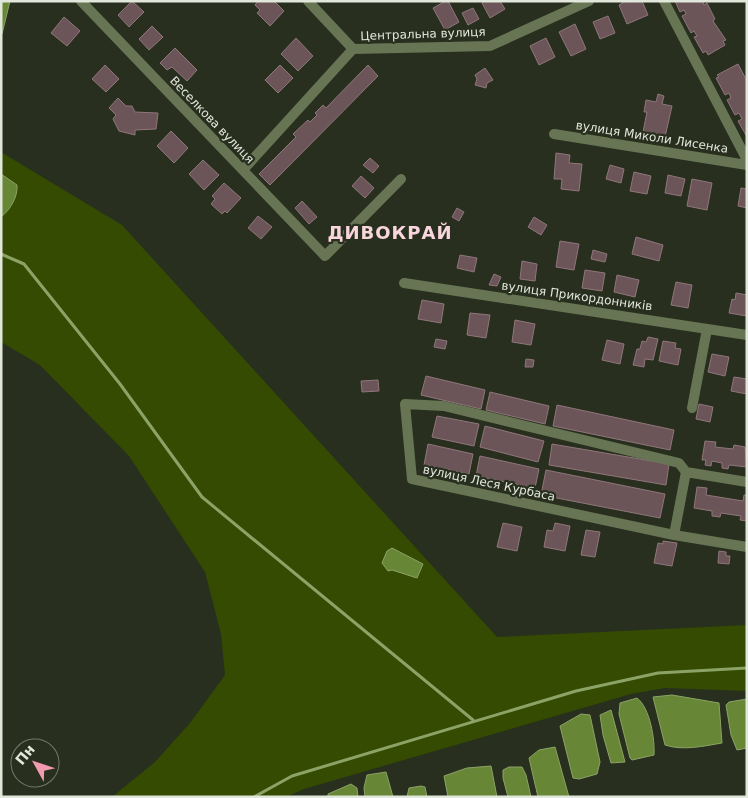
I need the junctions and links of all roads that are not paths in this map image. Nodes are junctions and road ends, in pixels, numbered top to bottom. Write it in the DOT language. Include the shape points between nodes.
graph roads {
  1 [pos="81,1"];
  2 [pos="308,1"];
  3 [pos="589,1"];
  4 [pos="664,1"];
  5 [pos="352,50"];
  6 [pos="554,134"];
  7 [pos="747,160"];
  8 [pos="747,165"];
  9 [pos="243,170"];
  10 [pos="401,179"];
  11 [pos="404,283"];
  12 [pos="707,328"];
  13 [pos="747,335"];
  14 [pos="692,408"];
  15 [pos="686,472"];
  16 [pos="747,482"];
  17 [pos="674,535"];
  18 [pos="747,548"];
  1 -- 9 [label="street, Веселкова вулиця"];
  2 -- 5 [label="street"];
  3 -- 5 [label="street, Центральна вулиця" via="490,46"];
  4 -- 7 [label="street"];
  5 -- 9 [label="street, Центральна вулиця"];
  6 -- 8 [label="street, вулиця Миколи Лисенка"];
  9 -- 10 [label="street, Веселкова вулиця" via="325,256"];
  11 -- 12 [label="street, вулиця Прикордонників"];
  12 -- 13 [label="street, вулиця Прикордонників"];
  12 -- 14 [label="street"];
  15 -- 16 [label="street, вулиця Леся Курбаса"];
  15 -- 17 [label="street"];
  15 -- 17 [label="street, вулиця Леся Курбаса" via="679,463 444,406 405,404 412,479"];
  17 -- 18 [label="street, вулиця Леся Курбаса"];
}
